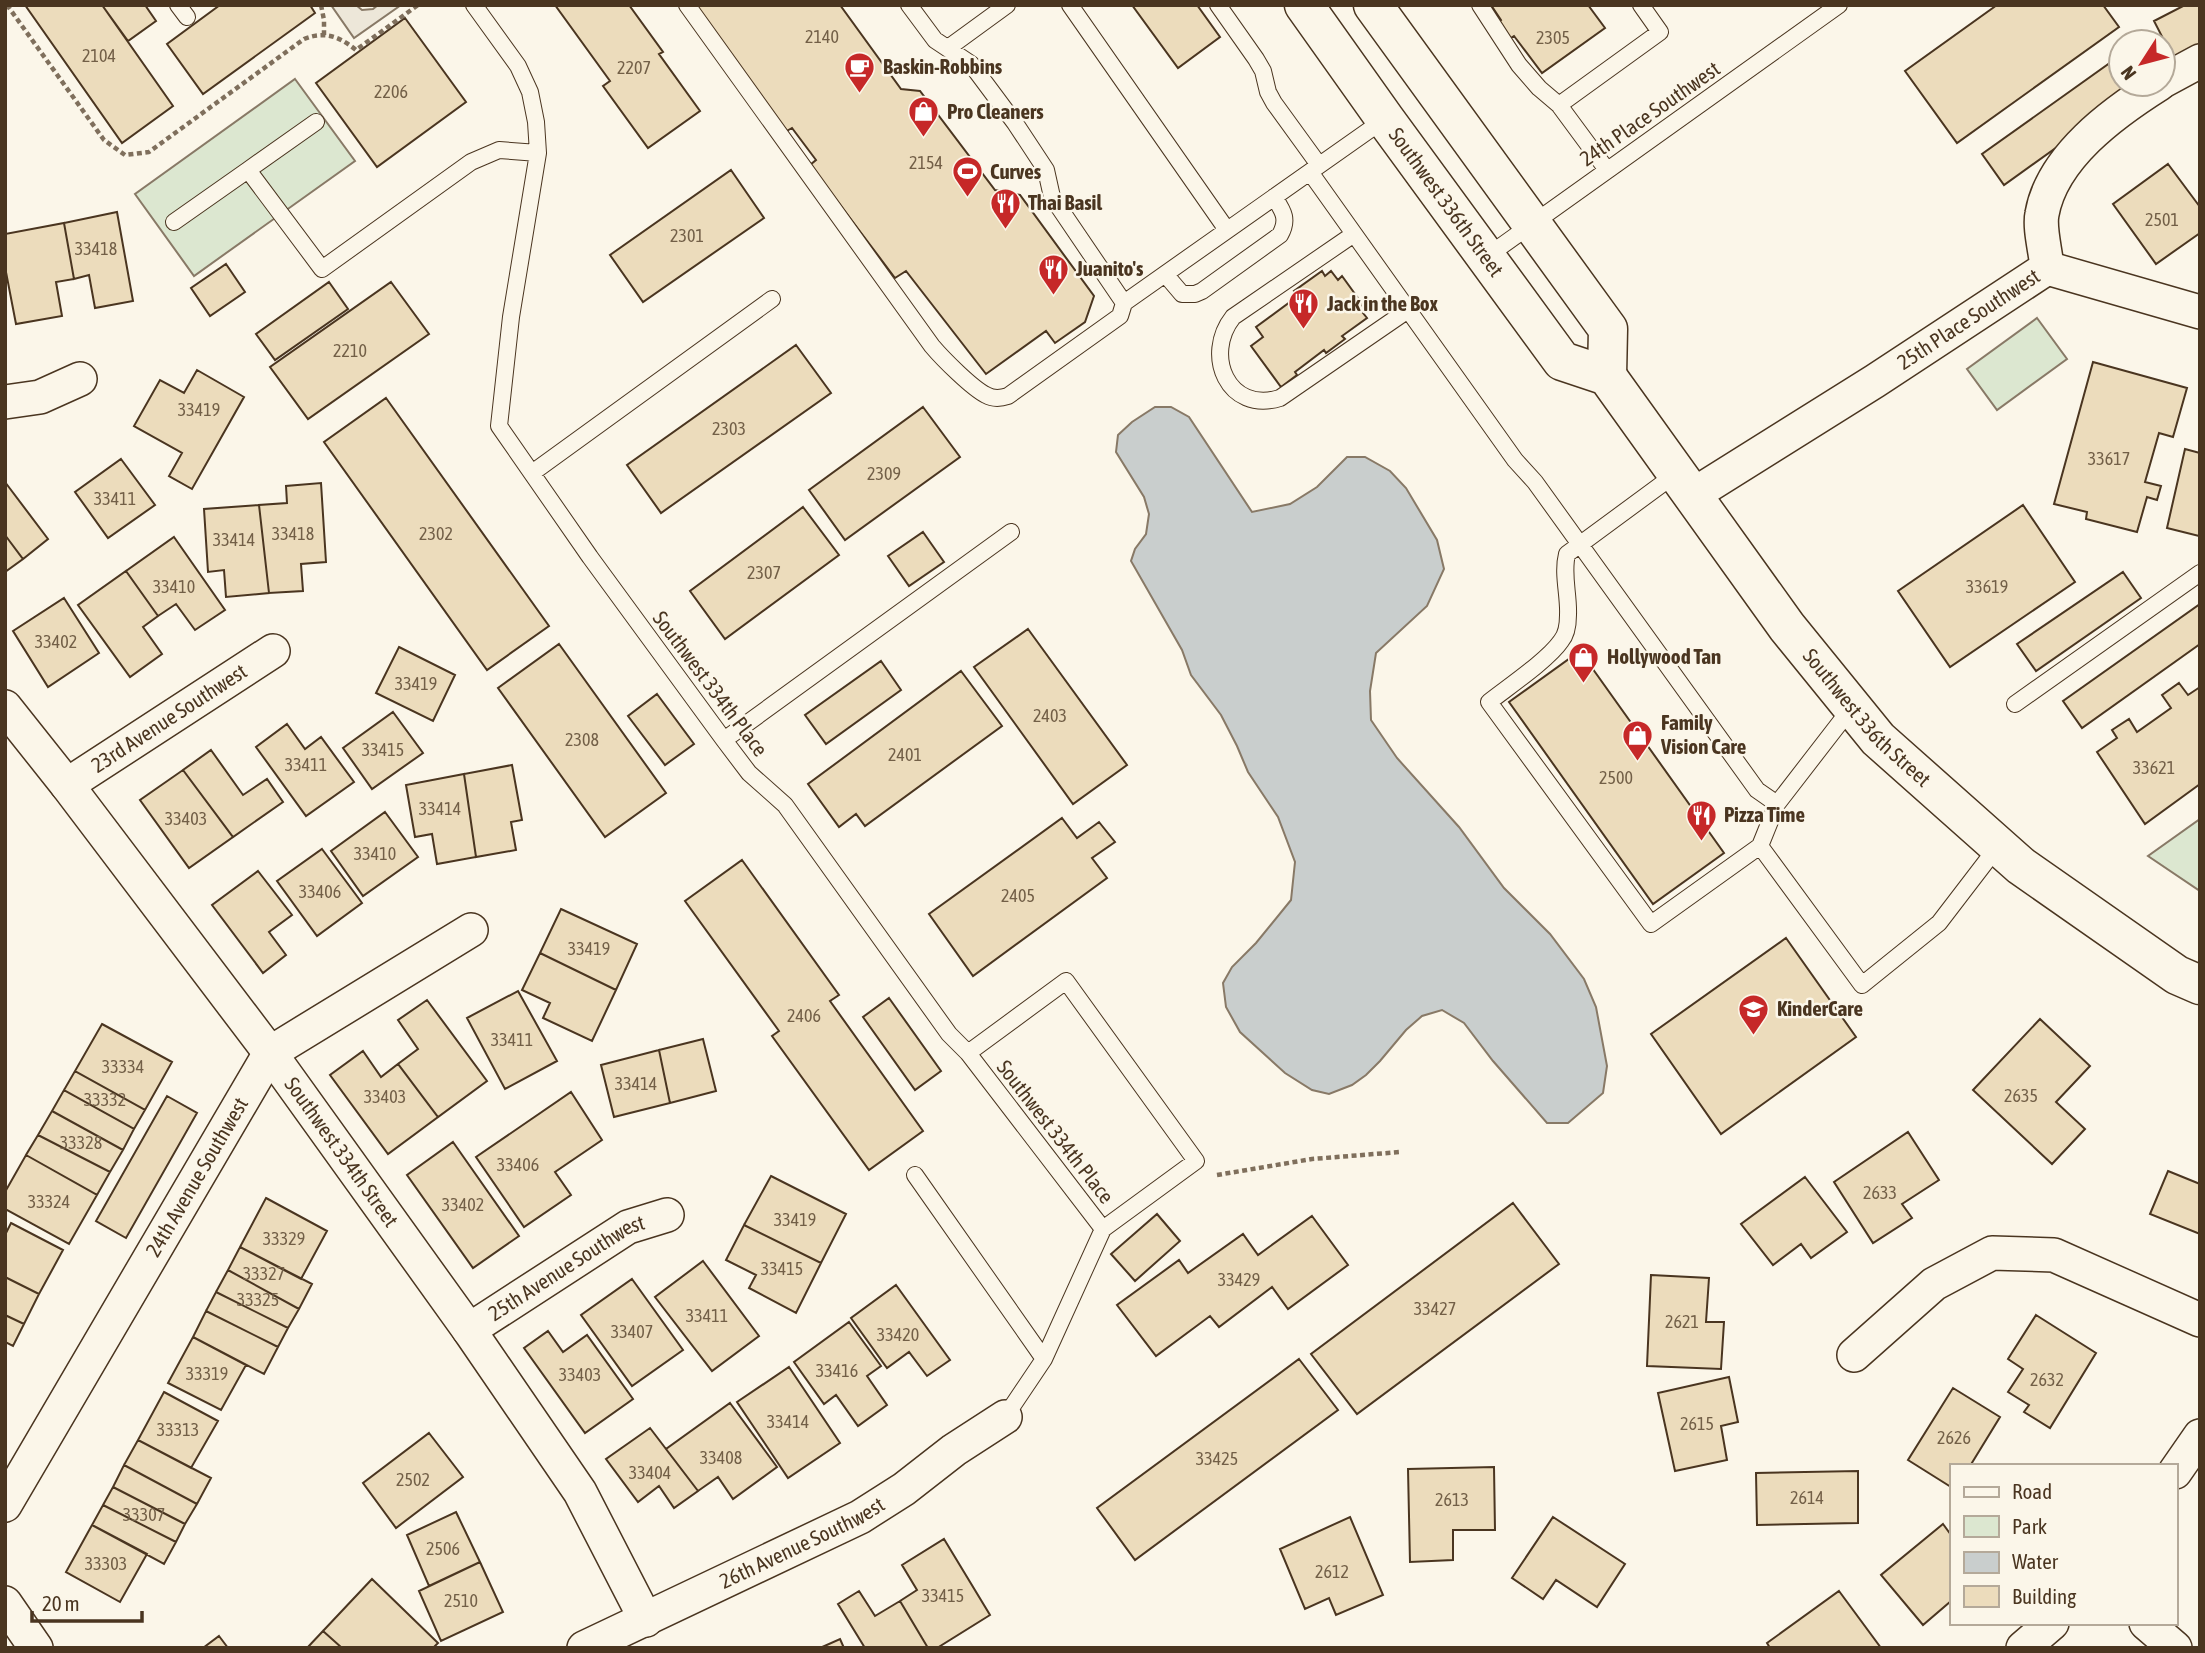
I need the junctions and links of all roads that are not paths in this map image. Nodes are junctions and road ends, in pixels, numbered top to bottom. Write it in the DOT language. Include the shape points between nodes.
graph roads {
  1 [pos="474,5"];
  2 [pos="687,5"];
  3 [pos="909,5"];
  4 [pos="1007,5"];
  5 [pos="1070,5"];
  6 [pos="1218,5"];
  7 [pos="1304,5"];
  8 [pos="1373,5"];
  9 [pos="1480,5"];
  10 [pos="1641,5"];
  11 [pos="1839,5"];
  12 [pos="948,48"];
  13 [pos="2200,61"];
  14 [pos="2177,74"];
  15 [pos="2138,98"];
  16 [pos="1559,104"];
  17 [pos="1385,119"];
  18 [pos="316,122"];
  19 [pos="538,153"];
  20 [pos="1314,168"];
  21 [pos="248,170"];
  22 [pos="1607,170"];
  23 [pos="1274,197"];
  24 [pos="174,222"];
  25 [pos="1532,224"];
  26 [pos="1227,230"];
  27 [pos="1354,234"];
  28 [pos="1486,257"];
  29 [pos="2047,268"];
  30 [pos="1165,274"];
  31 [pos="772,299"];
  32 [pos="1124,303"];
  33 [pos="1408,310"];
  34 [pos="2200,312"];
  35 [pos="1607,376"];
  36 [pos="80,379"];
  37 [pos="5,402"];
  38 [pos="532,473"];
  39 [pos="1685,484"];
  40 [pos="1011,532"];
  41 [pos="1579,544"];
  42 [pos="2200,573"];
  43 [pos="273,651"];
  44 [pos="2015,704"];
  45 [pos="1852,706"];
  46 [pos="5,707"];
  47 [pos="724,740"];
  48 [pos="66,785"];
  49 [pos="1777,804"];
  50 [pos="1760,846"];
  51 [pos="1998,846"];
  52 [pos="471,930"];
  53 [pos="2200,985"];
  54 [pos="270,1053"];
  55 [pos="968,1053"];
  56 [pos="915,1175"];
  57 [pos="667,1215"];
  58 [pos="1103,1229"];
  59 [pos="2200,1320"];
  60 [pos="469,1329"];
  61 [pos="1854,1355"];
  62 [pos="1044,1359"];
  63 [pos="1005,1417"];
  64 [pos="2200,1436"];
  65 [pos="2177,1469"];
  66 [pos="5,1505"];
  67 [pos="5,1603"];
  68 [pos="646,1620"];
  69 [pos="2050,1625"];
  70 [pos="2148,1625"];
  71 [pos="36,1648"];
  72 [pos="584,1648"];
  73 [pos="2023,1648"];
  74 [pos="2175,1648"];
  1 -- 19 [label="lane, Southwest 334th Place" via="518,66 530,92"];
  2 -- 32 [label="lane" via="932,346 987,396 1008,396 1121,316"];
  3 -- 12 [label="lane" via="935,40"];
  4 -- 12 [label="lane"];
  5 -- 26 [label="lane"];
  6 -- 20 [label="lane" via="1256,59 1268,92"];
  7 -- 17 [label="main road, Southwest 336th Street"];
  8 -- 25 [label="main road"];
  9 -- 16 [label="lane" via="1520,65"];
  10 -- 16 [label="lane" via="1660,32"];
  11 -- 22 [label="lane, 24th Place Southwest"];
  12 -- 32 [label="lane" via="971,64 1014,124 1045,170 1052,197"];
  13 -- 14 [label="street, 25th Place Southwest"];
  15 -- 29 [label="street, 25th Place Southwest" via="2072,152 2053,184 2042,215"];
  16 -- 22 [label="lane"];
  17 -- 20 [label="lane"];
  17 -- 28 [label="main road, Southwest 336th Street"];
  18 -- 21 [label="lane"];
  19 -- 21 [label="lane" via="499,150 471,162 322,269"];
  19 -- 38 [label="lane, Southwest 334th Place" via="511,317 499,426"];
  20 -- 23 [label="lane"];
  20 -- 27 [label="lane"];
  21 -- 24 [label="lane"];
  22 -- 25 [label="lane, 24th Place Southwest"];
  23 -- 26 [label="lane"];
  23 -- 30 [label="lane" via="1285,215 1280,235 1202,291 1182,295"];
  25 -- 28 [label="lane, 24th Place Southwest"];
  25 -- 35 [label="main road" via="1608,329"];
  26 -- 30 [label="lane"];
  27 -- 33 [label="lane"];
  27 -- 33 [label="lane" via="1224,327 1220,364 1233,389 1256,401 1280,398"];
  28 -- 35 [label="main road, Southwest 336th Street" via="1562,361"];
  29 -- 34 [label="street"];
  29 -- 39 [label="street, 25th Place Southwest" via="1875,381"];
  30 -- 32 [label="lane"];
  31 -- 38 [label="lane"];
  33 -- 41 [label="lane"];
  35 -- 39 [label="main road, Southwest 336th Street"];
  36 -- 37 [label="street" via="40,397"];
  38 -- 47 [label="lane, Southwest 334th Place"];
  39 -- 41 [label="lane"];
  39 -- 45 [label="main road, Southwest 336th Street" via="1787,627"];
  40 -- 47 [label="lane"];
  41 -- 49 [label="lane" via="1757,790"];
  41 -- 50 [label="lane" via="1567,554 1565,563 1568,625 1562,640 1489,702 1651,924"];
  42 -- 44 [label="lane"];
  43 -- 48 [label="street, 23rd Avenue Southwest"];
  45 -- 49 [label="lane"];
  45 -- 51 [label="main road, Southwest 336th Street" via="1878,739"];
  46 -- 48 [label="street, Southwest 334th Street"];
  47 -- 55 [label="lane, Southwest 334th Place" via="749,773 786,805"];
  48 -- 54 [label="street, Southwest 334th Street"];
  49 -- 50 [label="lane"];
  50 -- 51 [label="lane" via="1862,985 1939,923"];
  51 -- 53 [label="main road, Southwest 336th Street" via="2177,975"];
  52 -- 54 [label="street, 24th Avenue Southwest"];
  54 -- 60 [label="street, Southwest 334th Street"];
  54 -- 66 [label="street, 24th Avenue Southwest"];
  55 -- 58 [label="lane, Southwest 334th Place"];
  55 -- 58 [label="lane" via="1066,981 1196,1161"];
  56 -- 62 [label="lane"];
  57 -- 60 [label="street, 25th Avenue Southwest" via="628,1227"];
  58 -- 62 [label="lane, Southwest 334th Place"];
  59 -- 61 [label="street" via="2054,1255 1992,1254 1934,1284"];
  60 -- 68 [label="street, Southwest 334th Street" via="580,1492"];
  62 -- 63 [label="lane, Southwest 334th Place"];
  63 -- 68 [label="street, 26th Avenue Southwest" via="860,1517"];
  64 -- 65 [label="street"];
  67 -- 71 [label="street"];
  68 -- 72 [label="street, 26th Avenue Southwest"];
  69 -- 73 [label="street"];
  70 -- 74 [label="street"];
}
